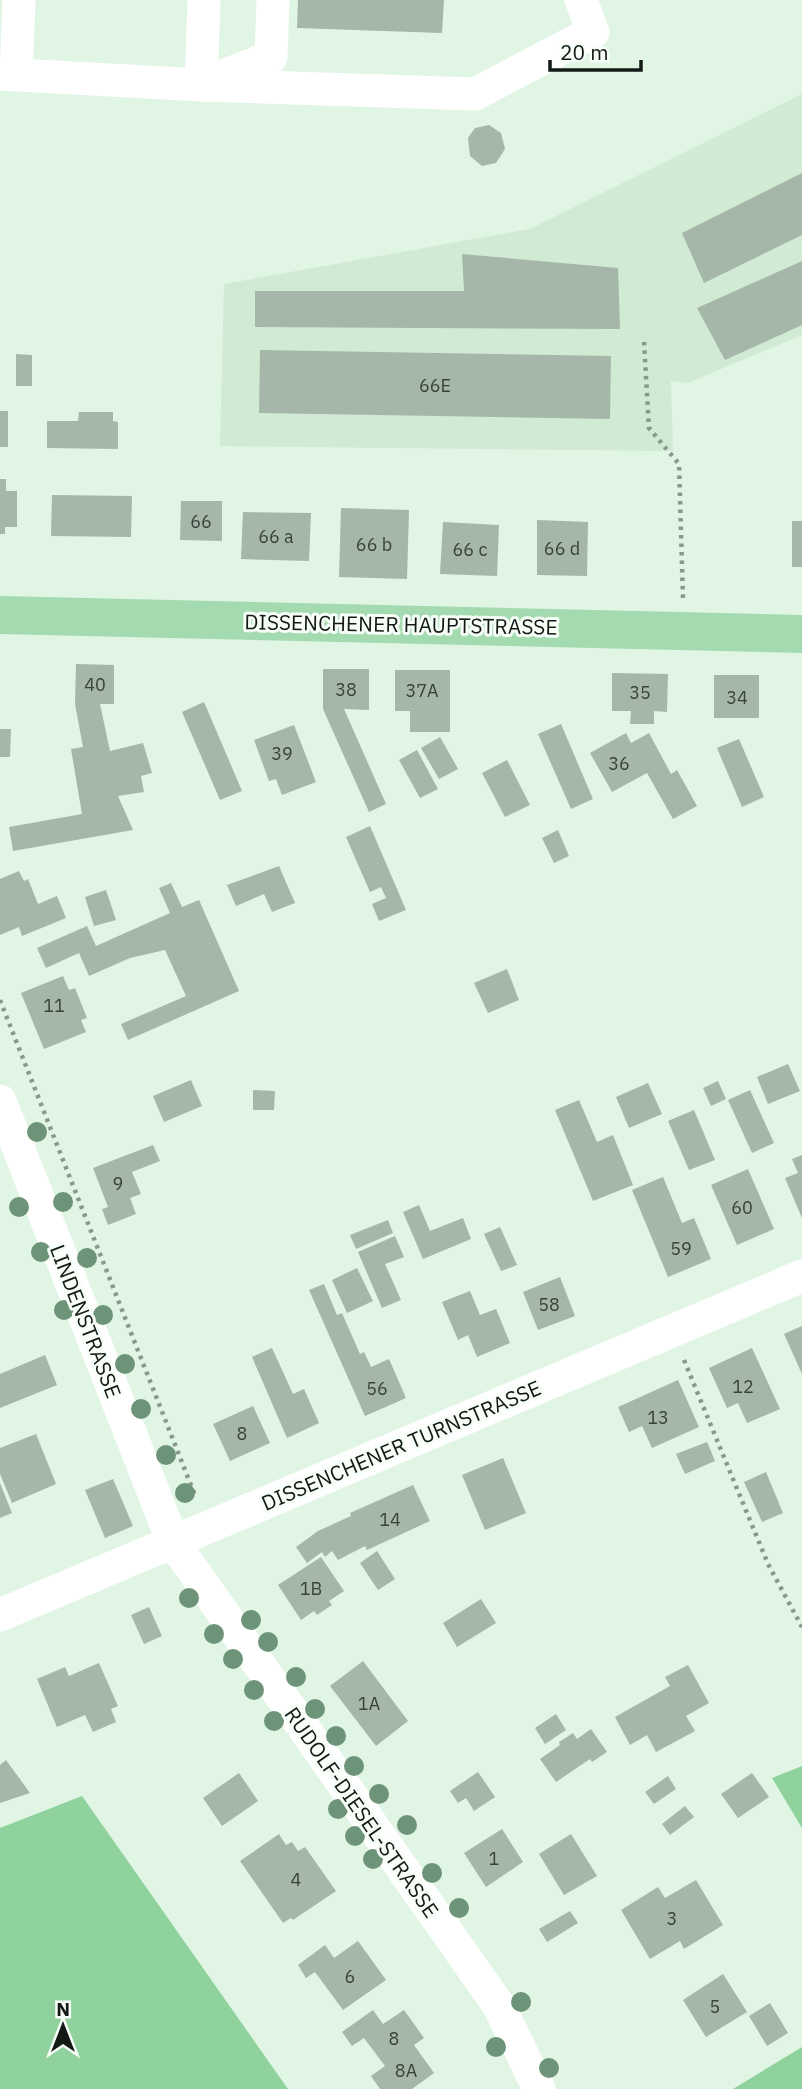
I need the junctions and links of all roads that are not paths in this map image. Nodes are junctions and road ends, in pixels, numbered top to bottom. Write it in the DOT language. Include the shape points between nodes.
graph roads {
  1 [pos="19,0"];
  2 [pos="204,0"];
  3 [pos="273,0"];
  4 [pos="581,0"];
  5 [pos="8,75"];
  6 [pos="201,85"];
  7 [pos="0,615"];
  8 [pos="802,634"];
  9 [pos="0,1101"];
  10 [pos="802,1276"];
  11 [pos="173,1542"];
  12 [pos="0,1615"];
  13 [pos="539,2089"];
  1 -- 5 [label="street"];
  2 -- 6 [label="street"];
  3 -- 6 [label="street" via="271,57"];
  4 -- 6 [label="street" via="593,32 475,94"];
  5 -- 6 [label="street"];
  7 -- 8 [label="main road, DISSENCHENER HAUPTSTRASSE"];
  9 -- 11 [label="street, LINDENSTRASSE"];
  10 -- 11 [label="street, DISSENCHENER TURNSTRASSE"];
  11 -- 12 [label="street, DISSENCHENER TURNSTRASSE"];
  11 -- 13 [label="street, RUDOLF-DIESEL-STRASSE" via="499,2006"];
}
